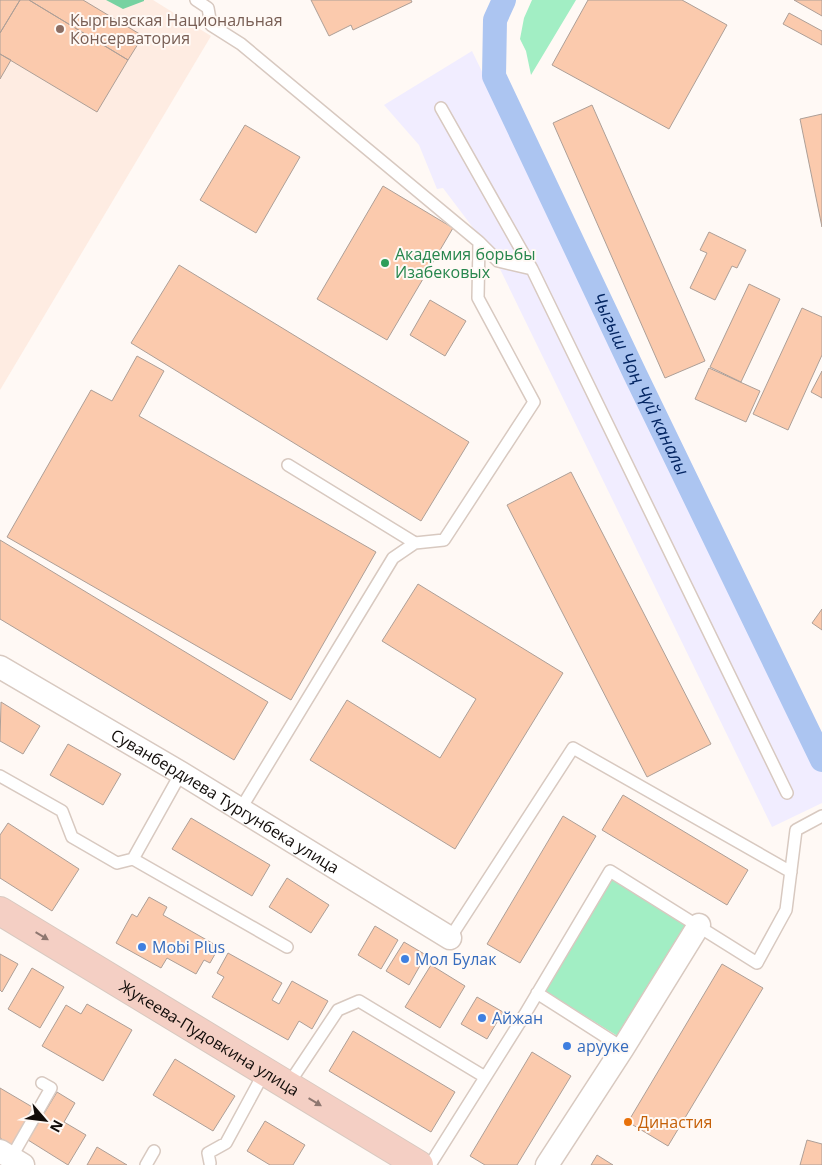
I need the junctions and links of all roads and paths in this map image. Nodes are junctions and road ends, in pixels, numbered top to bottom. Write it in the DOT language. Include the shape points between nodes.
graph roads {
  1 [pos="196,0"];
  2 [pos="441,108"];
  3 [pos="479,242"];
  4 [pos="532,269"];
  5 [pos="288,465"];
  6 [pos="415,544"];
  7 [pos="0,667"];
  8 [pos="181,773"];
  9 [pos="0,776"];
  10 [pos="787,793"];
  11 [pos="240,810"];
  12 [pos="822,816"];
  13 [pos="133,858"];
  14 [pos="791,872"];
  15 [pos="0,911"];
  16 [pos="699,925"];
  17 [pos="450,938"];
  18 [pos="287,947"];
  19 [pos="537,993"];
  20 [pos="623,1048"];
  21 [pos="265,1071"];
  22 [pos="485,1077"];
  23 [pos="42,1083"];
  24 [pos="288,1085"];
  25 [pos="154,1151"];
  26 [pos="12,1158"];
  27 [pos="210,1163"];
  28 [pos="146,1165"];
  29 [pos="419,1165"];
  30 [pos="430,1165"];
  31 [pos="547,1165"];
  1 -- 3 [label="lane" via="208,8 211,25 241,44"];
  2 -- 4 [label="lane"];
  3 -- 4 [label="lane" via="498,261"];
  3 -- 6 [label="lane" via="478,298 534,402 444,540"];
  4 -- 10 [label="lane"];
  5 -- 6 [label="lane"];
  6 -- 11 [label="lane" via="394,558"];
  7 -- 8 [label="street, Суванбердиева Тургунбека улица"];
  8 -- 11 [label="street, Суванбердиева Тургунбека улица"];
  8 -- 13 [label="lane"];
  9 -- 13 [label="lane" via="62,811 72,837 117,864"];
  11 -- 17 [label="street, Суванбердиева Тургунбека улица"];
  12 -- 14 [label="lane" via="796,830"];
  13 -- 18 [label="lane"];
  14 -- 16 [label="lane" via="786,910 757,962"];
  14 -- 17 [label="lane" via="573,748"];
  15 -- 21 [label="main road, Жукеева-Пудовкина улица, one-way"];
  16 -- 19 [label="lane" via="610,871"];
  16 -- 20 [label="street"];
  19 -- 20 [label="lane"];
  19 -- 22 [label="lane"];
  20 -- 31 [label="street"];
  21 -- 24 [label="main road, Жукеева-Пудовкина улица"];
  21 -- 27 [label="lane" via="226,1143 208,1153"];
  22 -- 24 [label="lane" via="359,1002 338,1010"];
  22 -- 30 [label="lane"];
  23 -- 26 [label="lane" via="52,1088"];
  24 -- 29 [label="main road, Жукеева-Пудовкина улица, one-way"];
  25 -- 28 [label="lane"];
}
